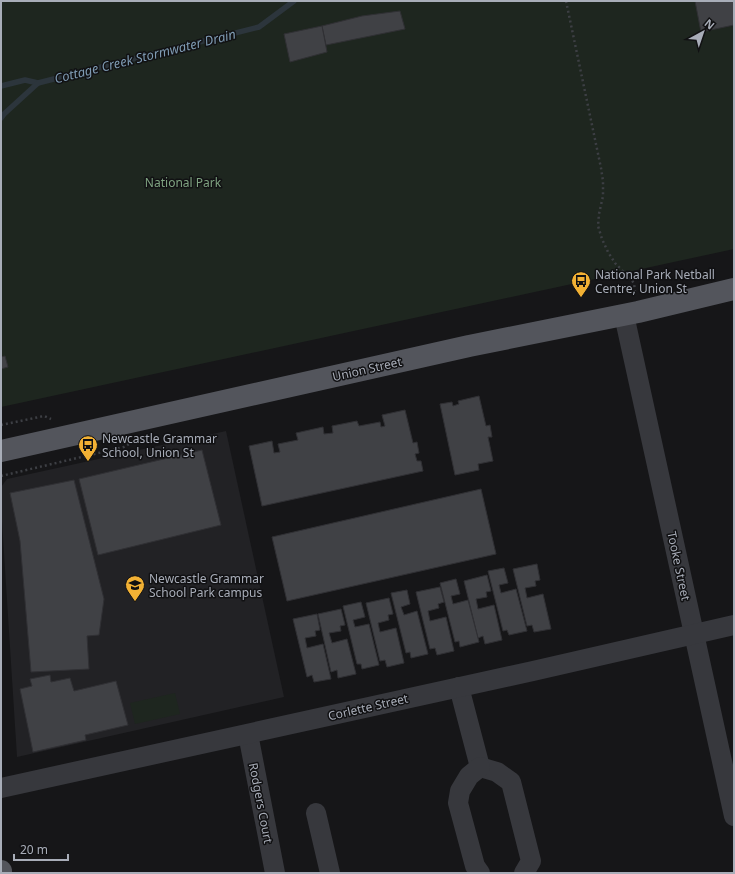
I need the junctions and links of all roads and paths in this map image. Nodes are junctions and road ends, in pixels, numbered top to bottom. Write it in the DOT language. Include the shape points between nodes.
graph roads {
  1 [pos="566,1"];
  2 [pos="734,289"];
  3 [pos="631,314"];
  4 [pos="44,416"];
  5 [pos="1,425"];
  6 [pos="124,448"];
  7 [pos="1,451"];
  8 [pos="1,476"];
  9 [pos="734,625"];
  10 [pos="694,634"];
  11 [pos="459,687"];
  12 [pos="248,734"];
  13 [pos="480,768"];
  14 [pos="1,788"];
  15 [pos="316,813"];
  16 [pos="734,816"];
  17 [pos="324,872"];
  18 [pos="275,873"];
  19 [pos="480,873"];
  20 [pos="524,873"];
  1 -- 3 [label="path" via="602,168 603,196 598,226 608,252 634,283"];
  2 -- 3 [label="main road, Union Street"];
  3 -- 7 [label="main road, Union Street" via="470,346"];
  3 -- 10 [label="street, Tooke Street"];
  4 -- 5 [label="path"];
  6 -- 8 [label="path"];
  9 -- 10 [label="street, Corlette Street"];
  10 -- 11 [label="street, Corlette Street"];
  10 -- 16 [label="street, Tooke Street"];
  11 -- 12 [label="street, Corlette Street"];
  11 -- 13 [label="street"];
  12 -- 14 [label="street, Corlette Street"];
  12 -- 18 [label="street, Rodgers Court"];
  13 -- 19 [label="street" via="469,776 460,791 458,803 475,866"];
  13 -- 20 [label="street" via="496,772 512,782 531,861"];
  15 -- 17 [label="street"];
}
